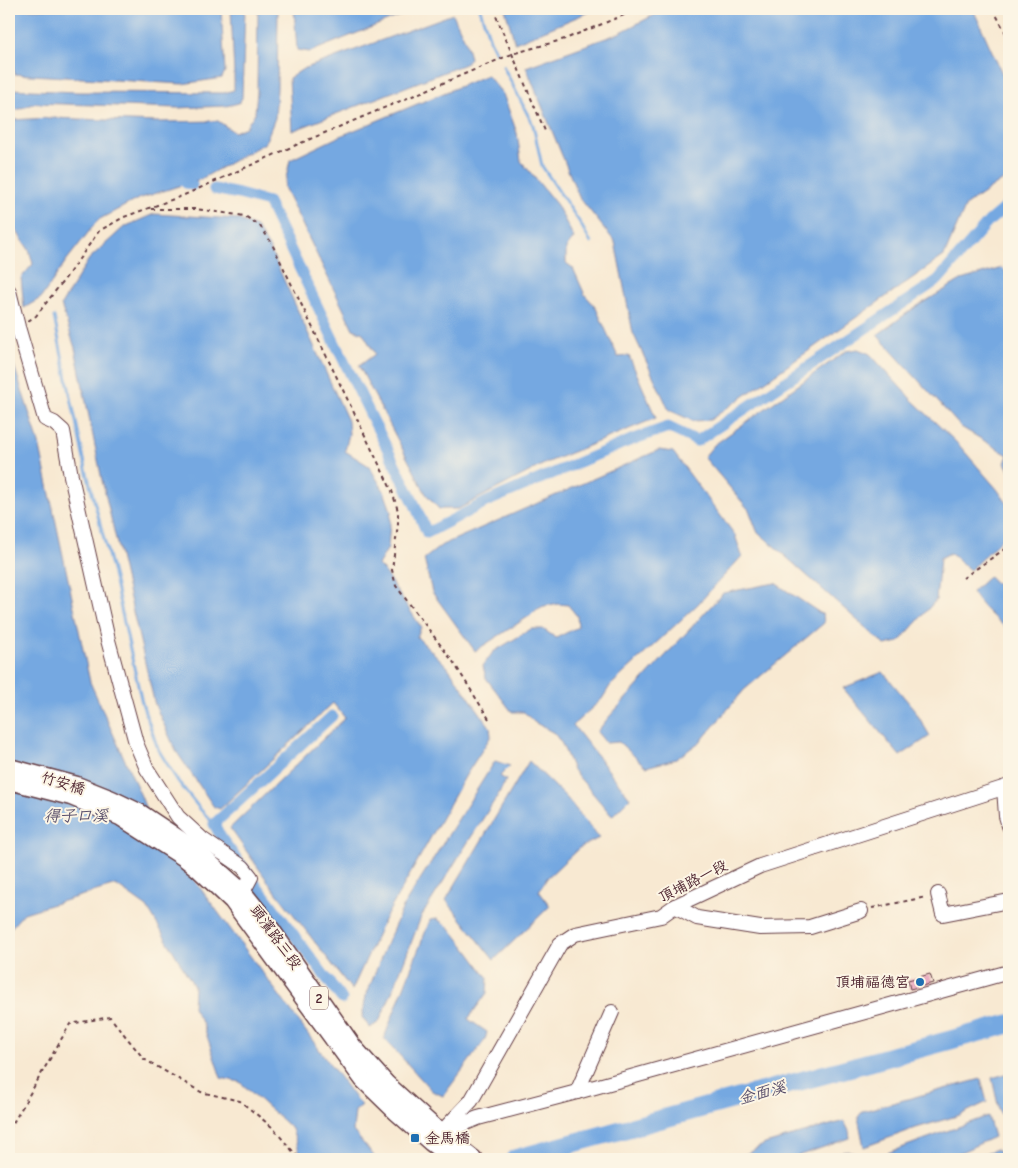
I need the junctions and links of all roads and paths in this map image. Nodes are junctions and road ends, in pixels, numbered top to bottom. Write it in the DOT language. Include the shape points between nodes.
graph roads {
  1 [pos="493,9"];
  2 [pos="639,9"];
  3 [pos="994,9"];
  4 [pos="1009,39"];
  5 [pos="512,54"];
  6 [pos="545,131"];
  7 [pos="148,209"];
  8 [pos="9,291"];
  9 [pos="18,328"];
  10 [pos="1009,546"];
  11 [pos="963,578"];
  12 [pos="490,719"];
  13 [pos="9,767"];
  14 [pos="9,781"];
  15 [pos="1007,787"];
  16 [pos="1009,826"];
  17 [pos="188,853"];
  18 [pos="938,894"];
  19 [pos="237,897"];
  20 [pos="1009,901"];
  21 [pos="675,906"];
  22 [pos="861,911"];
  23 [pos="1009,972"];
  24 [pos="612,1012"];
  25 [pos="577,1092"];
  26 [pos="9,1130"];
  27 [pos="441,1139"];
  28 [pos="297,1159"];
  29 [pos="452,1159"];
  30 [pos="474,1159"];
  1 -- 5 [label="path"];
  2 -- 5 [label="path" via="565,39"];
  3 -- 4 [label="path"];
  5 -- 6 [label="path"];
  5 -- 7 [label="path"];
  7 -- 9 [label="path" via="124,217 99,231 36,316"];
  7 -- 12 [label="path" via="196,209 245,216 260,226 271,242 392,491 398,511 392,570 396,586 454,663"];
  8 -- 9 [label="street"];
  9 -- 19 [label="street" via="45,419 63,432 108,640 136,743 147,769 178,817 202,839 243,867 250,877"];
  10 -- 11 [label="path"];
  13 -- 17 [label="main road, 竹安橋 / 2" via="76,785 112,799 139,812"];
  14 -- 17 [label="main road, 竹安橋 / 2" via="71,797 120,817"];
  15 -- 16 [label="street"];
  15 -- 21 [label="street, 頂埔路一段" via="760,866"];
  17 -- 19 [label="main road, 頭濱路三段 / 2"];
  18 -- 20 [label="street" via="943,914"];
  18 -- 22 [label="path"];
  19 -- 27 [label="main road, 頭濱路三段 / 2" via="260,913 352,1046"];
  21 -- 22 [label="street" via="697,918 760,928 810,927"];
  21 -- 27 [label="street, 頂埔路一段" via="661,916 575,934 560,944 471,1101"];
  23 -- 25 [label="street"];
  24 -- 25 [label="street"];
  25 -- 27 [label="street" via="478,1118"];
  26 -- 28 [label="path" via="70,1024 110,1017 144,1059 201,1092 240,1101 272,1127"];
  27 -- 29 [label="main road, 2"];
  27 -- 30 [label="main road, 2"];
}
